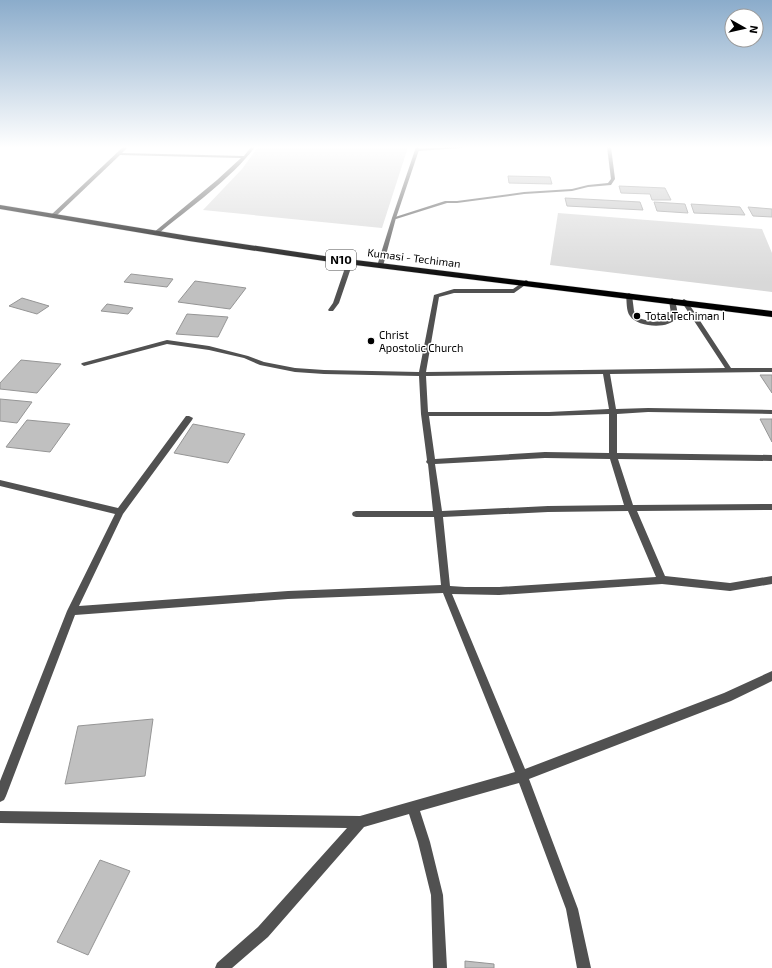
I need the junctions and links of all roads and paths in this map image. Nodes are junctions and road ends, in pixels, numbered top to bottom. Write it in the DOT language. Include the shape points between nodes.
graph roads {
  1 [pos="78,192"];
  2 [pos="204,192"];
  3 [pos="402,192"];
  4 [pos="523,192"];
  5 [pos="0,207"];
  6 [pos="53,216"];
  7 [pos="394,218"];
  8 [pos="156,233"];
  9 [pos="350,262"];
  10 [pos="380,266"];
  11 [pos="526,282"];
  12 [pos="629,295"];
  13 [pos="672,300"];
  14 [pos="684,301"];
  15 [pos="772,306"];
  16 [pos="331,310"];
  17 [pos="772,314"];
  18 [pos="84,364"];
  19 [pos="729,370"];
  20 [pos="772,370"];
  21 [pos="606,371"];
  22 [pos="422,374"];
  23 [pos="613,411"];
  24 [pos="772,412"];
  25 [pos="425,414"];
  26 [pos="189,418"];
  27 [pos="613,456"];
  28 [pos="772,458"];
  29 [pos="430,462"];
  30 [pos="0,482"];
  31 [pos="772,507"];
  32 [pos="630,508"];
  33 [pos="120,512"];
  34 [pos="356,514"];
  35 [pos="438,514"];
  36 [pos="662,580"];
  37 [pos="772,580"];
  38 [pos="446,589"];
  39 [pos="72,611"];
  40 [pos="772,676"];
  41 [pos="522,776"];
  42 [pos="0,796"];
  43 [pos="413,808"];
  44 [pos="0,817"];
  45 [pos="360,822"];
  46 [pos="222,968"];
  47 [pos="440,968"];
  48 [pos="584,968"];
  1 -- 6 [label="street"];
  2 -- 8 [label="street"];
  3 -- 7 [label="street"];
  4 -- 7 [label="street" via="448,202"];
  5 -- 6 [label="highway, Kumasi - Techiman / N10"];
  6 -- 8 [label="highway, Kumasi - Techiman / N10"];
  7 -- 10 [label="street"];
  8 -- 9 [label="highway, Kumasi - Techiman / N10"];
  9 -- 10 [label="highway, Kumasi - Techiman / N10"];
  9 -- 16 [label="street" via="336,303"];
  10 -- 11 [label="highway, Kumasi - Techiman / N10"];
  11 -- 12 [label="highway, Kumasi - Techiman / N10"];
  11 -- 22 [label="street" via="514,291 454,291 436,296"];
  12 -- 13 [label="highway, Kumasi - Techiman / N10"];
  12 -- 13 [label="street" via="633,316 640,322 665,324 673,319"];
  13 -- 14 [label="highway, Kumasi - Techiman / N10"];
  14 -- 15 [label="highway, N10"];
  14 -- 17 [label="highway, N10"];
  14 -- 19 [label="street"];
  18 -- 22 [label="street" via="168,342 209,348 246,357 262,364 295,370"];
  19 -- 20 [label="street"];
  19 -- 21 [label="street"];
  21 -- 22 [label="street"];
  21 -- 23 [label="street"];
  22 -- 25 [label="street"];
  23 -- 24 [label="street"];
  23 -- 25 [label="street"];
  23 -- 27 [label="street"];
  25 -- 29 [label="street"];
  26 -- 33 [label="street"];
  27 -- 28 [label="street"];
  27 -- 29 [label="street" via="545,455"];
  27 -- 32 [label="street"];
  29 -- 35 [label="street"];
  30 -- 33 [label="street"];
  31 -- 32 [label="street"];
  32 -- 35 [label="street"];
  32 -- 36 [label="street"];
  33 -- 39 [label="street"];
  34 -- 35 [label="street"];
  35 -- 38 [label="street"];
  36 -- 37 [label="street" via="730,587"];
  36 -- 38 [label="street" via="499,591"];
  38 -- 39 [label="street" via="288,595"];
  38 -- 41 [label="street"];
  39 -- 42 [label="street"];
  40 -- 41 [label="street" via="727,697"];
  41 -- 43 [label="street"];
  41 -- 48 [label="street" via="572,909"];
  43 -- 45 [label="street"];
  43 -- 47 [label="street" via="437,895"];
  44 -- 45 [label="street"];
  45 -- 46 [label="street" via="263,932"];
}
